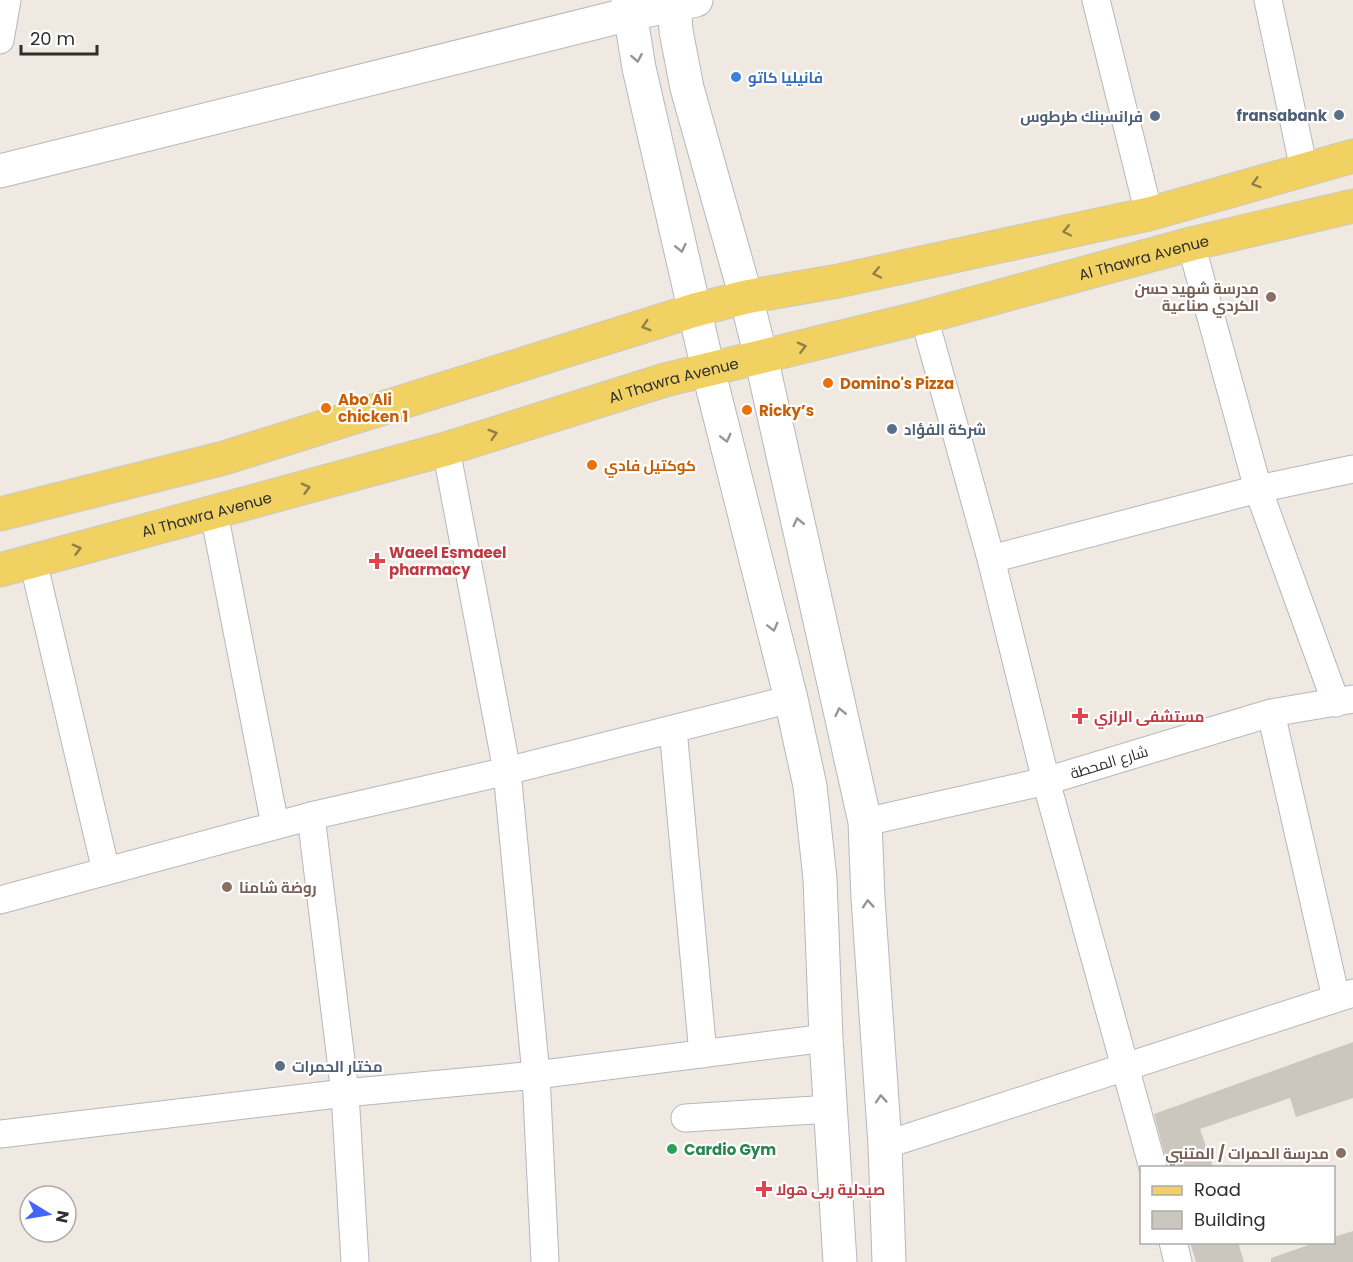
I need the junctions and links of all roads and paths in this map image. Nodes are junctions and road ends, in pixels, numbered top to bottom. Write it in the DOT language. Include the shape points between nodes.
graph roads {
  1 [pos="8,0"];
  2 [pos="1096,0"];
  3 [pos="1268,0"];
  4 [pos="681,2"];
  5 [pos="629,7"];
  6 [pos="0,40"];
  7 [pos="1353,156"];
  8 [pos="1304,169"];
  9 [pos="0,171"];
  10 [pos="1353,206"];
  11 [pos="1149,214"];
  12 [pos="1191,244"];
  13 [pos="746,297"];
  14 [pos="695,310"];
  15 [pos="924,317"];
  16 [pos="761,357"];
  17 [pos="708,369"];
  18 [pos="446,449"];
  19 [pos="1353,469"];
  20 [pos="1258,489"];
  21 [pos="214,513"];
  22 [pos="0,514"];
  23 [pos="991,559"];
  24 [pos="33,561"];
  25 [pos="0,570"];
  26 [pos="791,699"];
  27 [pos="1344,701"];
  28 [pos="1272,713"];
  29 [pos="674,729"];
  30 [pos="507,771"];
  31 [pos="1046,781"];
  32 [pos="311,816"];
  33 [pos="865,822"];
  34 [pos="275,825"];
  35 [pos="106,871"];
  36 [pos="0,900"];
  37 [pos="1345,996"];
  38 [pos="826,1038"];
  39 [pos="703,1054"];
  40 [pos="1126,1068"];
  41 [pos="536,1075"];
  42 [pos="345,1093"];
  43 [pos="831,1109"];
  44 [pos="685,1118"];
  45 [pos="0,1134"];
  46 [pos="885,1145"];
  47 [pos="1153,1166"];
  48 [pos="1174,1244"];
  49 [pos="355,1262"];
  50 [pos="545,1262"];
  51 [pos="840,1262"];
  52 [pos="889,1262"];
  53 [pos="1178,1262"];
  1 -- 6 [label="street"];
  2 -- 11 [label="street"];
  3 -- 8 [label="street"];
  4 -- 5 [label="main road"];
  4 -- 13 [label="main road" via="676,32 687,88"];
  5 -- 9 [label="main road"];
  5 -- 14 [label="main road, one-way"];
  7 -- 8 [label="main road"];
  8 -- 11 [label="main road, one-way"];
  10 -- 12 [label="main road, Al Thawra Avenue"];
  11 -- 13 [label="main road, one-way"];
  12 -- 15 [label="main road, Al Thawra Avenue"];
  12 -- 20 [label="street"];
  13 -- 14 [label="main road"];
  13 -- 16 [label="main road"];
  14 -- 17 [label="main road"];
  14 -- 22 [label="main road, one-way" via="224,458"];
  16 -- 15 [label="main road, Al Thawra Avenue, one-way"];
  15 -- 23 [label="street"];
  16 -- 17 [label="main road, Al Thawra Avenue"];
  33 -- 16 [label="main road, one-way"];
  18 -- 17 [label="main road, Al Thawra Avenue, one-way"];
  17 -- 26 [label="main road, one-way"];
  21 -- 18 [label="main road, Al Thawra Avenue, one-way"];
  18 -- 30 [label="street"];
  19 -- 20 [label="street"];
  20 -- 23 [label="street"];
  20 -- 27 [label="street"];
  24 -- 21 [label="main road, Al Thawra Avenue, one-way"];
  21 -- 34 [label="street"];
  23 -- 31 [label="street"];
  24 -- 25 [label="main road, Al Thawra Avenue"];
  24 -- 35 [label="street"];
  26 -- 29 [label="street"];
  26 -- 38 [label="main road" via="810,786 820,879"];
  27 -- 28 [label="street, شارع المحطة"];
  28 -- 31 [label="street, شارع المحطة"];
  28 -- 37 [label="street"];
  29 -- 30 [label="street"];
  29 -- 39 [label="street"];
  30 -- 32 [label="street"];
  30 -- 41 [label="street"];
  31 -- 33 [label="street, شارع المحطة"];
  31 -- 40 [label="street"];
  32 -- 34 [label="street"];
  32 -- 42 [label="street"];
  46 -- 33 [label="main road, one-way"];
  34 -- 35 [label="street"];
  35 -- 36 [label="street"];
  37 -- 40 [label="street"];
  38 -- 39 [label="street"];
  38 -- 43 [label="main road"];
  39 -- 41 [label="street"];
  40 -- 46 [label="street"];
  40 -- 47 [label="street"];
  41 -- 42 [label="street"];
  41 -- 50 [label="street"];
  42 -- 45 [label="street"];
  42 -- 49 [label="street"];
  43 -- 44 [label="street"];
  43 -- 51 [label="main road"];
  46 -- 52 [label="main road"];
  48 -- 53 [label="street"];
}
